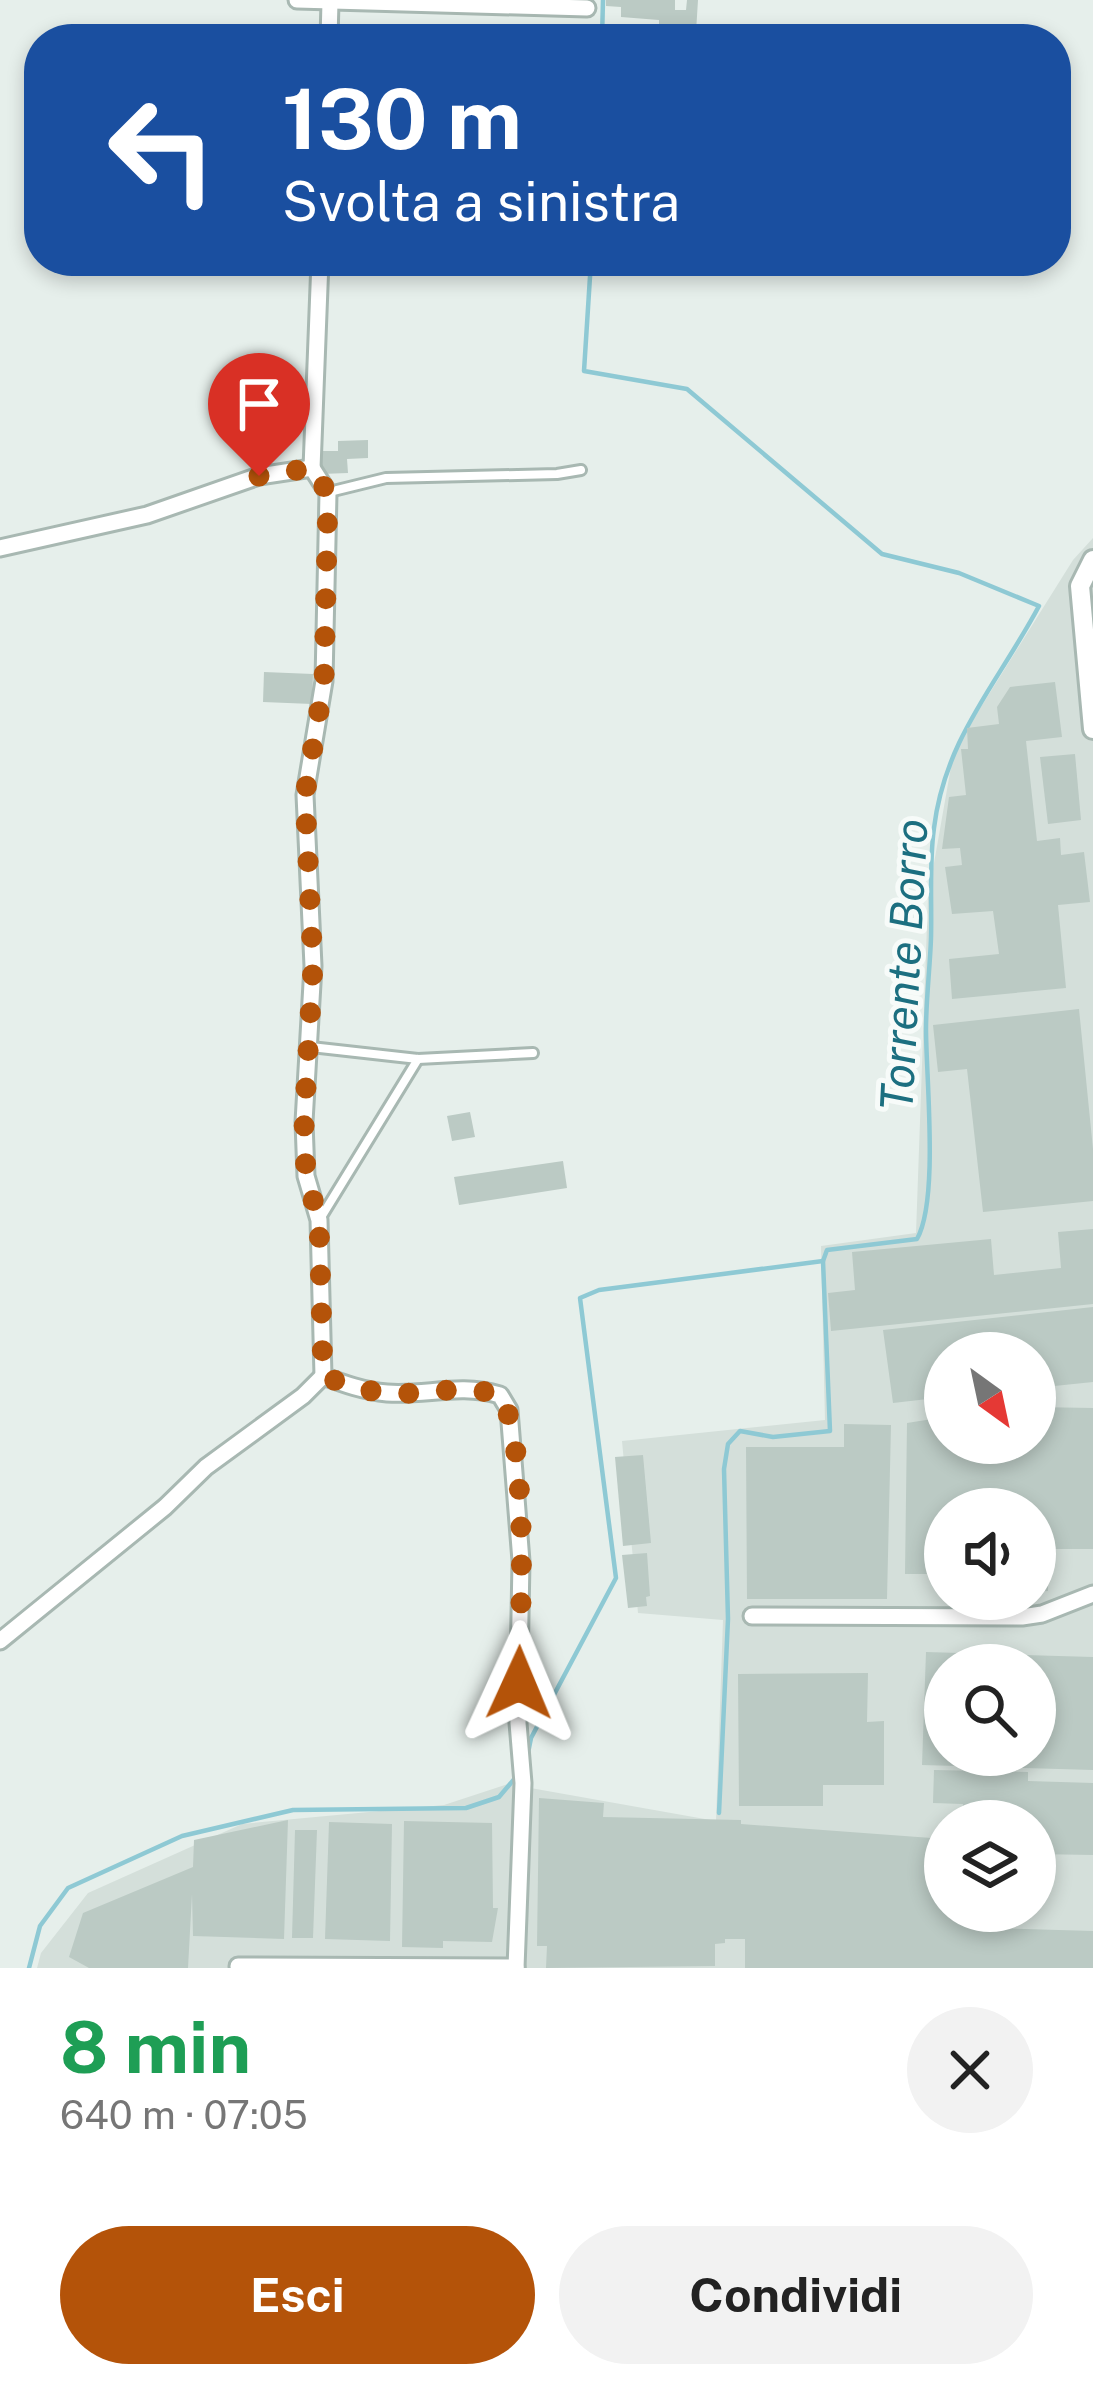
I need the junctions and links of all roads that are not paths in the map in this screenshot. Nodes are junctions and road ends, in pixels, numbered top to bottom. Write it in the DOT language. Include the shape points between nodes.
graph roads {
  1 [pos="297,0"];
  2 [pos="330,2"];
  3 [pos="587,8"];
  4 [pos="319,276"];
  5 [pos="312,468"];
  6 [pos="580,470"];
  7 [pos="328,493"];
  8 [pos="0,548"];
  9 [pos="1093,560"];
  10 [pos="1089,639"];
  11 [pos="1093,729"];
  12 [pos="311,1046"];
  13 [pos="532,1053"];
  14 [pos="418,1059"];
  15 [pos="319,1220"];
  16 [pos="323,1376"];
  17 [pos="1093,1594"];
  18 [pos="752,1616"];
  19 [pos="0,1641"];
  20 [pos="238,1966"];
  21 [pos="516,1967"];
  1 -- 2 [label="street"];
  2 -- 3 [label="street"];
  4 -- 5 [label="street"];
  5 -- 7 [label="street"];
  5 -- 8 [label="street"];
  6 -- 7 [label="lane" via="386,478"];
  7 -- 12 [label="street" via="324,681 305,795"];
  9 -- 10 [label="street" via="1080,586"];
  10 -- 11 [label="street"];
  12 -- 14 [label="lane"];
  12 -- 15 [label="street" via="306,1176"];
  13 -- 14 [label="lane"];
  14 -- 15 [label="lane"];
  15 -- 16 [label="street"];
  16 -- 19 [label="street"];
  16 -- 21 [label="street" via="391,1393 472,1388 500,1395 509,1410 521,1561"];
  17 -- 18 [label="street" via="1022,1617"];
  20 -- 21 [label="street"];
}
